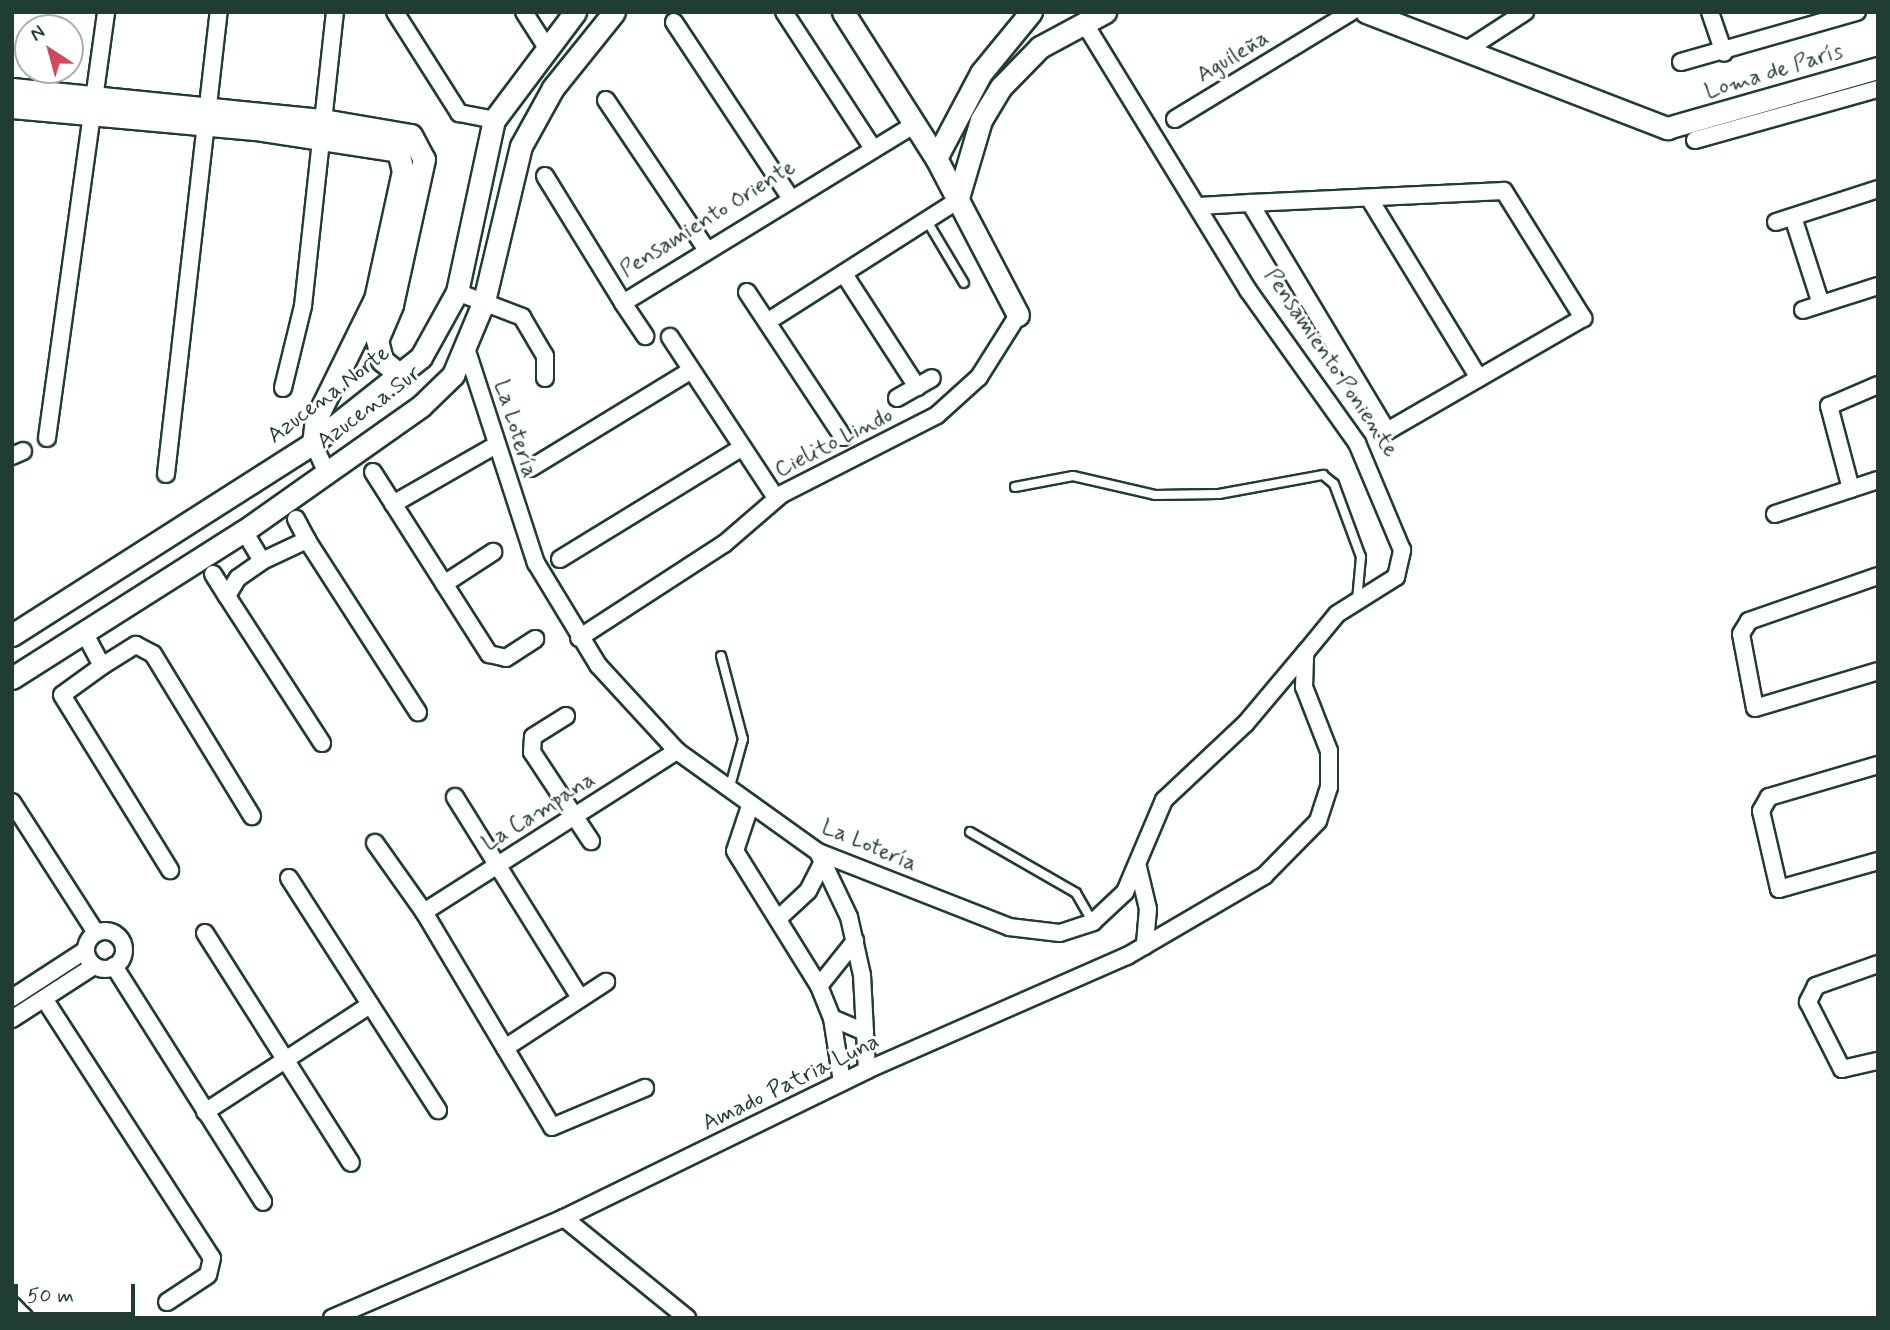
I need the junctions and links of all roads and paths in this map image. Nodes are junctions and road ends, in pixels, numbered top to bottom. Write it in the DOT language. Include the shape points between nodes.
graph roads {
  1 [pos="106,12"];
  2 [pos="219,12"];
  3 [pos="335,12"];
  4 [pos="395,12"];
  5 [pos="524,12"];
  6 [pos="575,12"];
  7 [pos="614,12"];
  8 [pos="784,12"];
  9 [pos="843,12"];
  10 [pos="1031,12"];
  11 [pos="1105,12"];
  12 [pos="1351,12"];
  13 [pos="1366,12"];
  14 [pos="1525,12"];
  15 [pos="1710,12"];
  16 [pos="1857,12"];
  17 [pos="1081,17"];
  18 [pos="674,22"];
  19 [pos="547,48"];
  20 [pos="1468,50"];
  21 [pos="1724,53"];
  22 [pos="1681,62"];
  23 [pos="1878,68"];
  24 [pos="12,89"];
  25 [pos="1878,89"];
  26 [pos="606,100"];
  27 [pos="94,106"];
  28 [pos="12,107"];
  29 [pos="207,116"];
  30 [pos="1175,119"];
  31 [pos="494,120"];
  32 [pos="915,124"];
  33 [pos="322,128"];
  34 [pos="1690,133"];
  35 [pos="872,147"];
  36 [pos="936,158"];
  37 [pos="545,176"];
  38 [pos="1878,189"];
  39 [pos="790,197"];
  40 [pos="1369,198"];
  41 [pos="957,201"];
  42 [pos="1250,204"];
  43 [pos="1199,206"];
  44 [pos="1793,217"];
  45 [pos="927,221"];
  46 [pos="1776,222"];
  47 [pos="706,249"];
  48 [pos="844,274"];
  49 [pos="964,283"];
  50 [pos="1878,286"];
  51 [pos="457,292"];
  52 [pos="747,292"];
  53 [pos="484,301"];
  54 [pos="623,303"];
  55 [pos="1821,304"];
  56 [pos="1803,310"];
  57 [pos="1018,315"];
  58 [pos="767,323"];
  59 [pos="645,336"];
  60 [pos="670,337"];
  61 [pos="466,348"];
  62 [pos="690,371"];
  63 [pos="401,376"];
  64 [pos="545,378"];
  65 [pos="932,378"];
  66 [pos="1479,378"];
  67 [pos="1878,385"];
  68 [pos="917,387"];
  69 [pos="283,388"];
  70 [pos="897,398"];
  71 [pos="843,437"];
  72 [pos="47,438"];
  73 [pos="313,443"];
  74 [pos="496,444"];
  75 [pos="740,448"];
  76 [pos="531,468"];
  77 [pos="373,472"];
  78 [pos="327,473"];
  79 [pos="166,474"];
  80 [pos="1878,480"];
  81 [pos="1014,487"];
  82 [pos="1852,489"];
  83 [pos="776,498"];
  84 [pos="393,504"];
  85 [pos="1776,514"];
  86 [pos="296,519"];
  87 [pos="244,531"];
  88 [pos="307,540"];
  89 [pos="493,552"];
  90 [pos="560,559"];
  91 [pos="262,561"];
  92 [pos="213,574"];
  93 [pos="1878,576"];
  94 [pos="444,584"];
  95 [pos="227,596"];
  96 [pos="1357,600"];
  97 [pos="85,634"];
  98 [pos="12,635"];
  99 [pos="579,638"];
  100 [pos="535,639"];
  101 [pos="1305,653"];
  102 [pos="721,656"];
  103 [pos="102,666"];
  104 [pos="1878,671"];
  105 [pos="12,678"];
  106 [pos="418,712"];
  107 [pos="566,716"];
  108 [pos="322,743"];
  109 [pos="677,751"];
  110 [pos="1878,765"];
  111 [pos="729,790"];
  112 [pos="455,797"];
  113 [pos="12,802"];
  114 [pos="750,806"];
  115 [pos="252,816"];
  116 [pos="574,818"];
  117 [pos="970,832"];
  118 [pos="591,841"];
  119 [pos="374,843"];
  120 [pos="821,857"];
  121 [pos="1878,862"];
  122 [pos="498,865"];
  123 [pos="1139,867"];
  124 [pos="170,870"];
  125 [pos="289,878"];
  126 [pos="424,912"];
  127 [pos="780,917"];
  128 [pos="1093,922"];
  129 [pos="96,933"];
  130 [pos="205,933"];
  131 [pos="855,940"];
  132 [pos="1145,946"];
  133 [pos="86,950"];
  134 [pos="1878,964"];
  135 [pos="94,966"];
  136 [pos="114,967"];
  137 [pos="606,982"];
  138 [pos="819,986"];
  139 [pos="12,998"];
  140 [pos="580,998"];
  141 [pos="45,1000"];
  142 [pos="370,1005"];
  143 [pos="832,1018"];
  144 [pos="12,1019"];
  145 [pos="865,1032"];
  146 [pos="505,1048"];
  147 [pos="284,1060"];
  148 [pos="1878,1061"];
  149 [pos="867,1070"];
  150 [pos="842,1083"];
  151 [pos="645,1088"];
  152 [pos="438,1110"];
  153 [pos="205,1112"];
  154 [pos="351,1163"];
  155 [pos="263,1202"];
  156 [pos="564,1218"];
  157 [pos="167,1302"];
  158 [pos="12,1305"];
  159 [pos="25,1318"];
  160 [pos="332,1318"];
  161 [pos="687,1318"];
  1 -- 27 [label="street"];
  2 -- 29 [label="street"];
  3 -- 33 [label="street"];
  4 -- 31 [label="street" via="459,113"];
  5 -- 19 [label="street"];
  6 -- 19 [label="street, Azucena Norte"];
  7 -- 53 [label="street, Azucena Sur" via="553,88 521,146"];
  8 -- 35 [label="street"];
  9 -- 32 [label="street"];
  10 -- 36 [label="street" via="981,73"];
  11 -- 17 [label="street"];
  12 -- 30 [label="street, Aguileña"];
  13 -- 20 [label="street"];
  14 -- 20 [label="street"];
  15 -- 21 [label="street"];
  16 -- 21 [label="street"];
  17 -- 41 [label="street" via="1040,47 1001,88 981,120"];
  17 -- 43 [label="street, Pensamiento Poniente"];
  18 -- 39 [label="street"];
  19 -- 31 [label="street, Azucena Norte"];
  20 -- 34 [label="street" via="1638,122"];
  21 -- 22 [label="street"];
  23 -- 34 [label="street, Loma de París"];
  24 -- 27 [label="street"];
  25 -- 34 [label="street, Loma de París"];
  26 -- 47 [label="street"];
  27 -- 28 [label="street"];
  27 -- 29 [label="street"];
  27 -- 72 [label="street"];
  29 -- 33 [label="street"];
  29 -- 79 [label="street"];
  31 -- 51 [label="street, Azucena Norte"];
  32 -- 35 [label="street, Pensamiento Oriente"];
  32 -- 36 [label="street"];
  33 -- 63 [label="street" via="400,130 419,143 424,159 392,305 377,340 382,360"];
  33 -- 69 [label="street" via="303,306"];
  33 -- 73 [label="street" via="387,145 403,159 403,170 375,299 316,419"];
  35 -- 39 [label="street, Pensamiento Oriente"];
  36 -- 41 [label="street"];
  37 -- 54 [label="street, Pensamiento Oriente"];
  38 -- 44 [label="street"];
  39 -- 47 [label="street, Pensamiento Oriente"];
  40 -- 42 [label="street"];
  40 -- 66 [label="street"];
  40 -- 66 [label="street" via="1504,191 1583,318"];
  41 -- 45 [label="street"];
  41 -- 57 [label="street"];
  42 -- 43 [label="street"];
  42 -- 66 [label="street" via="1387,431"];
  43 -- 96 [label="street, Pensamiento Poniente" via="1377,478 1403,562 1384,589"];
  44 -- 46 [label="street"];
  44 -- 55 [label="street"];
  45 -- 48 [label="street"];
  45 -- 49 [label="lane"];
  47 -- 54 [label="street, Pensamiento Oriente"];
  48 -- 58 [label="street"];
  48 -- 68 [label="street"];
  50 -- 55 [label="street"];
  51 -- 53 [label="street"];
  51 -- 63 [label="street, Azucena Norte" via="421,357"];
  52 -- 58 [label="street"];
  53 -- 61 [label="street, Azucena Sur"];
  53 -- 64 [label="street" via="522,317 545,356"];
  54 -- 59 [label="street"];
  55 -- 56 [label="street"];
  57 -- 83 [label="street, Cielito Lindo" via="979,377 937,415"];
  58 -- 71 [label="street"];
  60 -- 62 [label="street"];
  61 -- 74 [label="street, La Lotería"];
  61 -- 78 [label="street, Azucena Sur" via="453,375 421,406"];
  62 -- 75 [label="street"];
  62 -- 76 [label="street"];
  63 -- 73 [label="street, Azucena Norte"];
  65 -- 68 [label="street"];
  67 -- 82 [label="street" via="1829,406"];
  68 -- 70 [label="street"];
  73 -- 78 [label="street"];
  73 -- 98 [label="street, Azucena Norte"];
  74 -- 84 [label="street"];
  74 -- 99 [label="street, La Lotería" via="536,563"];
  75 -- 83 [label="street"];
  75 -- 90 [label="street"];
  77 -- 84 [label="street"];
  78 -- 87 [label="street, Azucena Sur"];
  80 -- 82 [label="street"];
  81 -- 96 [label="lane" via="1073,476 1155,495 1219,494 1323,475 1334,484 1362,557"];
  82 -- 85 [label="street"];
  83 -- 99 [label="street, Cielito Lindo" via="724,544"];
  84 -- 94 [label="street"];
  86 -- 88 [label="street"];
  87 -- 91 [label="street"];
  87 -- 97 [label="street, Azucena Sur"];
  88 -- 91 [label="street"];
  88 -- 106 [label="street"];
  89 -- 94 [label="street"];
  91 -- 95 [label="street" via="238,578"];
  92 -- 95 [label="street"];
  93 -- 104 [label="street" via="1749,621 1741,634 1755,708"];
  94 -- 100 [label="street" via="497,660"];
  95 -- 108 [label="street"];
  96 -- 101 [label="street, Pensamiento Poniente" via="1318,630"];
  97 -- 103 [label="street"];
  97 -- 105 [label="street, Azucena Sur"];
  99 -- 109 [label="street, La Lotería"];
  101 -- 123 [label="street, La Lotería" via="1246,723 1164,800 1146,829"];
  101 -- 132 [label="street, Amado Patria Luna" via="1304,687 1329,751 1329,787 1318,821 1265,876"];
  102 -- 111 [label="lane" via="744,739"];
  103 -- 115 [label="street" via="136,645 153,654"];
  103 -- 124 [label="street" via="62,695"];
  107 -- 116 [label="street" via="531,744"];
  109 -- 111 [label="street, La Lotería"];
  109 -- 116 [label="street, La Campana"];
  110 -- 121 [label="street" via="1769,797 1761,811 1779,889"];
  111 -- 114 [label="street, La Lotería"];
  112 -- 122 [label="street"];
  113 -- 129 [label="street"];
  114 -- 120 [label="street, La Lotería"];
  114 -- 127 [label="street" via="735,851"];
  116 -- 118 [label="street"];
  116 -- 122 [label="street, La Campana"];
  117 -- 128 [label="lane" via="1076,893"];
  119 -- 126 [label="street"];
  120 -- 127 [label="street" via="808,891"];
  120 -- 128 [label="street, La Lotería" via="1009,927 1060,933"];
  120 -- 131 [label="street"];
  122 -- 126 [label="street, La Campana"];
  122 -- 140 [label="street"];
  123 -- 128 [label="street, La Lotería" via="1125,892"];
  123 -- 132 [label="street" via="1148,909"];
  125 -- 142 [label="street"];
  126 -- 146 [label="street"];
  127 -- 138 [label="street"];
  129 -- 133 [label="street"];
  129 -- 136 [label="street" via="105,930 122,940 124,950"];
  130 -- 147 [label="street"];
  131 -- 138 [label="street"];
  131 -- 145 [label="street"];
  132 -- 149 [label="street, Amado Patria Luna"];
  133 -- 135 [label="street"];
  133 -- 139 [label="street"];
  134 -- 148 [label="street" via="1816,986 1808,1002 1842,1069"];
  135 -- 136 [label="street"];
  135 -- 141 [label="street"];
  136 -- 153 [label="street"];
  137 -- 140 [label="street"];
  138 -- 143 [label="street"];
  140 -- 146 [label="street"];
  141 -- 144 [label="street"];
  141 -- 157 [label="street" via="212,1258 208,1275"];
  142 -- 147 [label="street"];
  142 -- 152 [label="street"];
  143 -- 145 [label="street"];
  143 -- 150 [label="street"];
  145 -- 149 [label="street"];
  146 -- 151 [label="street" via="552,1126"];
  147 -- 153 [label="street"];
  147 -- 154 [label="street"];
  149 -- 150 [label="street, Amado Patria Luna"];
  150 -- 156 [label="street, Amado Patria Luna"];
  153 -- 155 [label="street"];
  156 -- 160 [label="street, Amado Patria Luna"];
  156 -- 161 [label="street"];
  158 -- 159 [label="street"];
}
